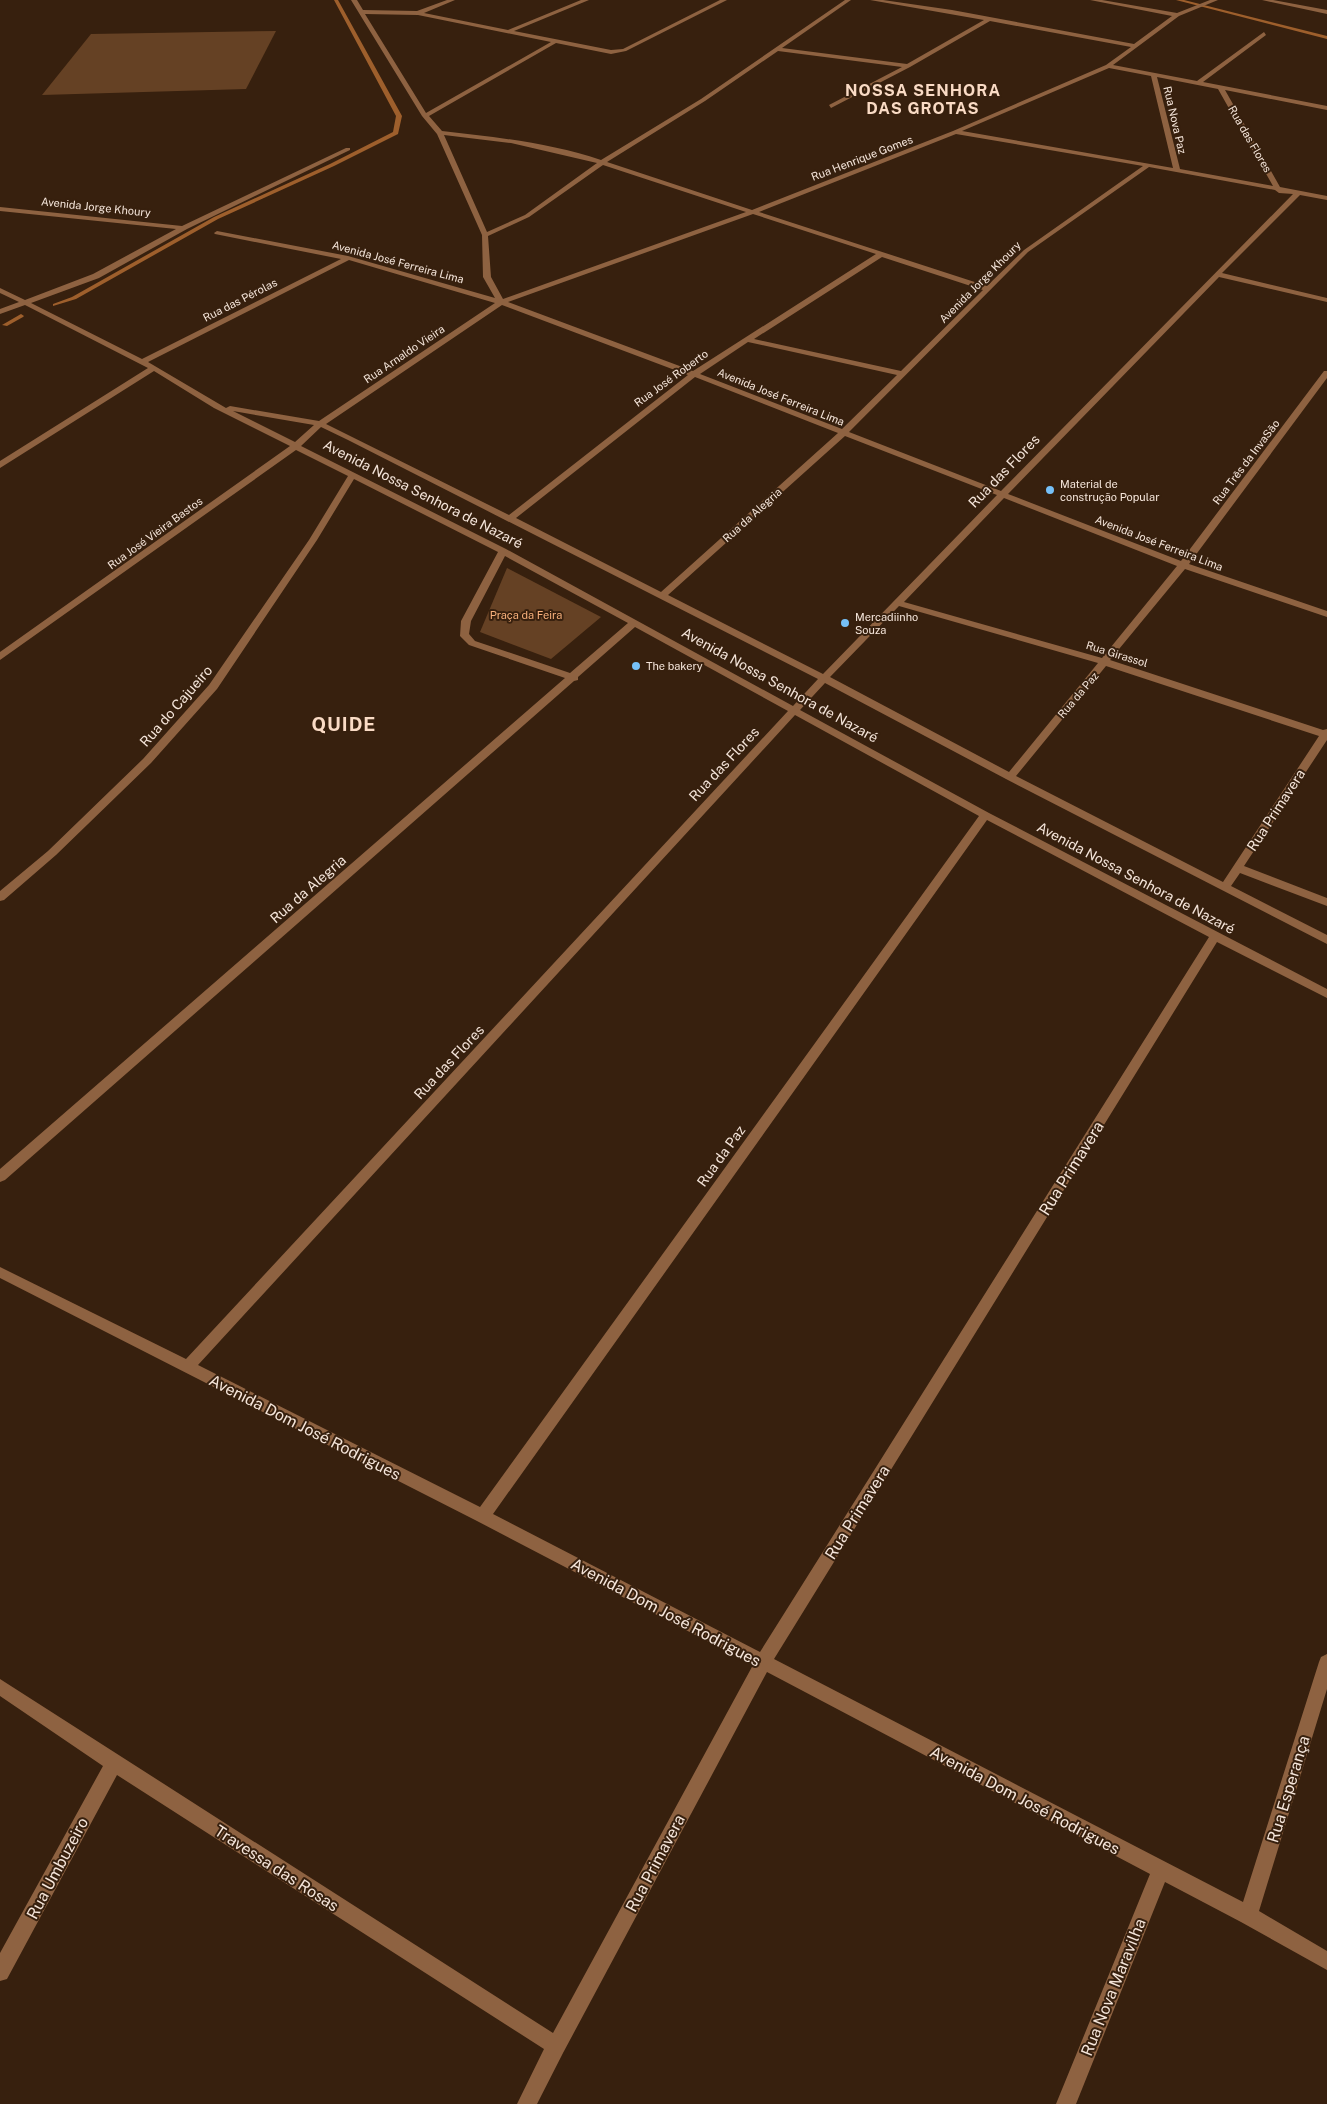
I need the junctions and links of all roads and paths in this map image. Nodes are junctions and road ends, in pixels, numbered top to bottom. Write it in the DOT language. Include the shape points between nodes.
graph roads {
  1 [pos="354,0"];
  2 [pos="452,0"];
  3 [pos="586,0"];
  4 [pos="724,0"];
  5 [pos="848,0"];
  6 [pos="873,0"];
  7 [pos="1093,0"];
  8 [pos="1265,0"];
  9 [pos="1213,1"];
  10 [pos="1203,2"];
  11 [pos="362,12"];
  12 [pos="1327,12"];
  13 [pos="418,13"];
  14 [pos="1180,13"];
  15 [pos="989,19"];
  16 [pos="509,31"];
  17 [pos="1264,34"];
  18 [pos="554,42"];
  19 [pos="1136,46"];
  20 [pos="777,49"];
  21 [pos="908,66"];
  22 [pos="1108,66"];
  23 [pos="1154,75"];
  24 [pos="1198,83"];
  25 [pos="1220,87"];
  26 [pos="831,106"];
  27 [pos="1327,108"];
  28 [pos="425,116"];
  29 [pos="955,132"];
  30 [pos="440,133"];
  31 [pos="348,149"];
  32 [pos="603,162"];
  33 [pos="1148,164"];
  34 [pos="1177,170"];
  35 [pos="1280,191"];
  36 [pos="1297,194"];
  37 [pos="1327,198"];
  38 [pos="0,208"];
  39 [pos="752,212"];
  40 [pos="186,228"];
  41 [pos="217,233"];
  42 [pos="485,234"];
  43 [pos="881,254"];
  44 [pos="348,258"];
  45 [pos="1217,274"];
  46 [pos="988,289"];
  47 [pos="0,290"];
  48 [pos="1327,300"];
  49 [pos="21,302"];
  50 [pos="501,302"];
  51 [pos="0,312"];
  52 [pos="748,340"];
  53 [pos="142,362"];
  54 [pos="154,368"];
  55 [pos="1327,373"];
  56 [pos="694,374"];
  57 [pos="903,374"];
  58 [pos="217,406"];
  59 [pos="320,424"];
  60 [pos="843,433"];
  61 [pos="296,446"];
  62 [pos="0,465"];
  63 [pos="352,476"];
  64 [pos="1002,495"];
  65 [pos="509,519"];
  66 [pos="502,551"];
  67 [pos="1183,566"];
  68 [pos="661,597"];
  69 [pos="898,603"];
  70 [pos="1327,614"];
  71 [pos="635,622"];
  72 [pos="0,657"];
  73 [pos="1105,662"];
  74 [pos="574,678"];
  75 [pos="824,678"];
  76 [pos="794,710"];
  77 [pos="1326,733"];
  78 [pos="1010,777"];
  79 [pos="985,815"];
  80 [pos="1238,868"];
  81 [pos="1225,888"];
  82 [pos="0,897"];
  83 [pos="1327,902"];
  84 [pos="1215,936"];
  85 [pos="1327,940"];
  86 [pos="1327,994"];
  87 [pos="0,1177"];
  88 [pos="0,1272"];
  89 [pos="187,1368"];
  90 [pos="483,1516"];
  91 [pos="1327,1662"];
  92 [pos="763,1663"];
  93 [pos="0,1687"];
  94 [pos="114,1763"];
  95 [pos="1160,1870"];
  96 [pos="1248,1915"];
  97 [pos="1327,1961"];
  98 [pos="0,1972"];
  99 [pos="556,2046"];
  100 [pos="527,2104"];
  101 [pos="1066,2104"];
  1 -- 11 [label="street"];
  2 -- 13 [label="street"];
  3 -- 16 [label="street"];
  4 -- 18 [label="street" via="620,51"];
  5 -- 20 [label="street"];
  6 -- 15 [label="street"];
  7 -- 14 [label="street"];
  8 -- 12 [label="street"];
  9 -- 10 [label="street, Rua Henrique Gomes"];
  10 -- 14 [label="street, Rua Henrique Gomes"];
  11 -- 13 [label="street"];
  11 -- 28 [label="street"];
  13 -- 16 [label="street"];
  14 -- 19 [label="street, Rua Henrique Gomes"];
  15 -- 19 [label="street"];
  15 -- 21 [label="street"];
  16 -- 18 [label="street"];
  17 -- 24 [label="street"];
  18 -- 28 [label="street"];
  19 -- 22 [label="street, Rua Henrique Gomes"];
  20 -- 21 [label="street"];
  20 -- 32 [label="street"];
  21 -- 26 [label="street"];
  22 -- 23 [label="street"];
  22 -- 29 [label="street, Rua Henrique Gomes"];
  23 -- 24 [label="street"];
  23 -- 34 [label="street, Rua Nova Paz"];
  24 -- 25 [label="street"];
  25 -- 27 [label="street"];
  25 -- 35 [label="street, Rua das Flores"];
  28 -- 30 [label="street"];
  29 -- 33 [label="street"];
  29 -- 39 [label="street, Rua Henrique Gomes"];
  30 -- 32 [label="street" via="519,143"];
  30 -- 42 [label="street"];
  31 -- 40 [label="street"];
  32 -- 39 [label="street"];
  32 -- 42 [label="street" via="527,216"];
  33 -- 34 [label="street"];
  33 -- 46 [label="street, Avenida Jorge Khoury" via="1026,251"];
  34 -- 35 [label="street"];
  35 -- 36 [label="street"];
  36 -- 37 [label="street"];
  36 -- 45 [label="street, Rua das Flores"];
  38 -- 40 [label="street, Avenida Jorge Khoury"];
  39 -- 43 [label="street"];
  39 -- 50 [label="street, Rua Henrique Gomes"];
  40 -- 49 [label="street" via="96,276"];
  41 -- 44 [label="street, Avenida José Ferreira Lima"];
  42 -- 50 [label="street" via="487,277"];
  43 -- 46 [label="street"];
  43 -- 52 [label="street, Rua José Roberto"];
  44 -- 50 [label="street, Avenida José Ferreira Lima"];
  44 -- 53 [label="street, Rua das Pérolas"];
  45 -- 48 [label="street"];
  45 -- 64 [label="street, Rua das Flores"];
  46 -- 57 [label="street, Avenida Jorge Khoury"];
  47 -- 49 [label="street, Avenida Nossa Senhora de Nazaré"];
  49 -- 51 [label="street"];
  49 -- 53 [label="street, Avenida Nossa Senhora de Nazaré"];
  50 -- 56 [label="street, Avenida José Ferreira Lima"];
  50 -- 59 [label="street, Rua Arnaldo Vieira"];
  52 -- 56 [label="street, Rua José Roberto"];
  52 -- 57 [label="street"];
  53 -- 54 [label="street, Avenida Nossa Senhora de Nazaré"];
  54 -- 58 [label="street, Avenida Nossa Senhora de Nazaré"];
  54 -- 62 [label="street"];
  55 -- 67 [label="street, Rua Três da InvaSão"];
  56 -- 60 [label="street, Avenida José Ferreira Lima"];
  56 -- 65 [label="street, Rua José Roberto"];
  57 -- 60 [label="street, Avenida Jorge Khoury"];
  58 -- 59 [label="street, Avenida Nossa Senhora de Nazaré"];
  58 -- 61 [label="street, Avenida Nossa Senhora de Nazaré"];
  59 -- 61 [label="street, Rua José Vieira Bastos"];
  59 -- 65 [label="street, Avenida Nossa Senhora de Nazaré"];
  60 -- 64 [label="street, Avenida José Ferreira Lima"];
  60 -- 68 [label="street, Rua da Alegria"];
  61 -- 63 [label="street, Avenida Nossa Senhora de Nazaré"];
  61 -- 72 [label="street, Rua José Vieira Bastos"];
  63 -- 66 [label="street, Avenida Nossa Senhora de Nazaré"];
  63 -- 82 [label="street, Rua do Cajueiro" via="313,540 213,686 147,761 52,853"];
  64 -- 67 [label="street, Avenida José Ferreira Lima"];
  64 -- 69 [label="street, Rua das Flores"];
  65 -- 68 [label="street, Avenida Nossa Senhora de Nazaré"];
  66 -- 71 [label="street, Avenida Nossa Senhora de Nazaré"];
  66 -- 74 [label="street" via="466,621 465,638"];
  67 -- 70 [label="street, Avenida José Ferreira Lima"];
  67 -- 73 [label="street, Rua da Paz"];
  68 -- 75 [label="street, Avenida Nossa Senhora de Nazaré"];
  69 -- 73 [label="street, Rua Girassol"];
  69 -- 75 [label="street, Rua das Flores"];
  71 -- 74 [label="street, Rua da Alegria"];
  71 -- 76 [label="street, Avenida Nossa Senhora de Nazaré"];
  73 -- 77 [label="street, Rua Girassol"];
  73 -- 78 [label="street, Rua da Paz"];
  74 -- 87 [label="street, Rua da Alegria"];
  75 -- 76 [label="street, Rua das Flores"];
  75 -- 78 [label="street, Avenida Nossa Senhora de Nazaré"];
  76 -- 79 [label="street, Avenida Nossa Senhora de Nazaré"];
  76 -- 89 [label="street, Rua das Flores"];
  77 -- 80 [label="street, Rua Primavera"];
  78 -- 81 [label="street, Avenida Nossa Senhora de Nazaré"];
  79 -- 84 [label="street, Avenida Nossa Senhora de Nazaré"];
  79 -- 90 [label="street, Rua da Paz"];
  80 -- 81 [label="street, Rua Primavera"];
  80 -- 83 [label="street"];
  81 -- 85 [label="street, Avenida Nossa Senhora de Nazaré"];
  84 -- 86 [label="street, Avenida Nossa Senhora de Nazaré"];
  84 -- 92 [label="street, Rua Primavera"];
  88 -- 89 [label="street, Avenida Dom José Rodrigues"];
  89 -- 90 [label="street, Avenida Dom José Rodrigues"];
  90 -- 92 [label="street, Avenida Dom José Rodrigues"];
  91 -- 96 [label="street, Rua Esperança"];
  92 -- 95 [label="street, Avenida Dom José Rodrigues"];
  92 -- 99 [label="street, Rua Primavera"];
  93 -- 94 [label="street, Travessa das Rosas"];
  94 -- 98 [label="street, Rua Umbuzeiro"];
  94 -- 99 [label="street, Travessa das Rosas"];
  95 -- 96 [label="street, Avenida Dom José Rodrigues"];
  95 -- 101 [label="street, Rua Nova Maravilha"];
  96 -- 97 [label="street, Avenida Dom José Rodrigues"];
  99 -- 100 [label="street, Rua Primavera"];
}
